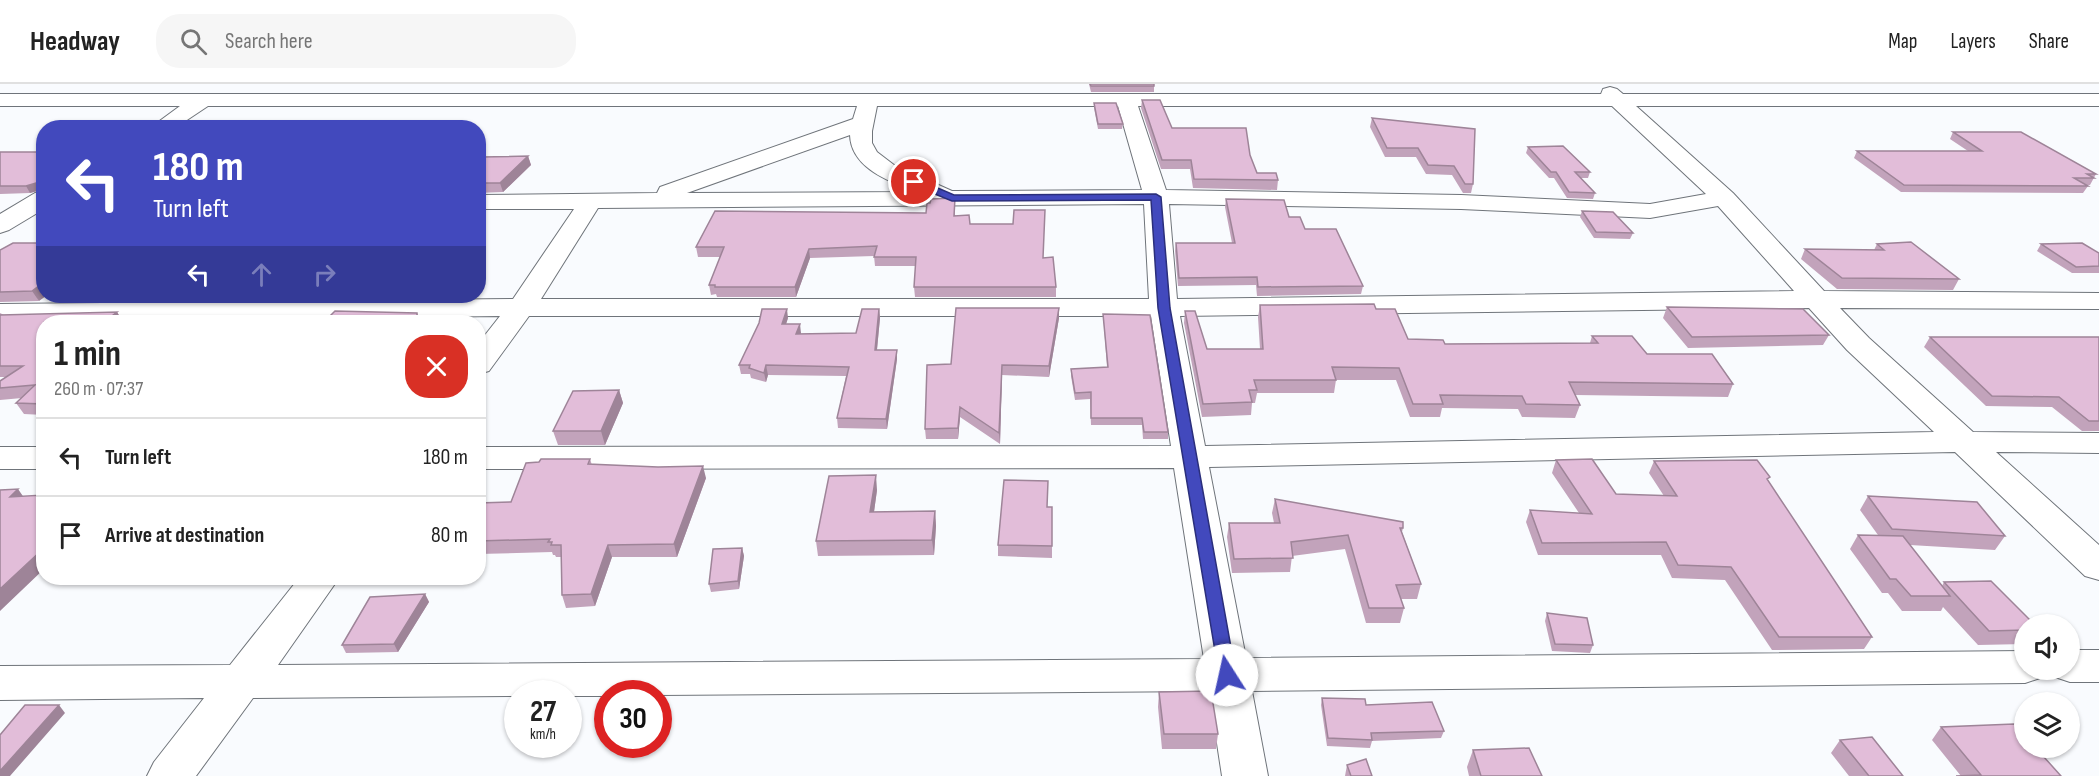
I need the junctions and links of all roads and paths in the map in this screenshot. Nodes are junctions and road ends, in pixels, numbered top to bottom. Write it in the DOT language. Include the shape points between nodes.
graph roads {
  1 [pos="186,84"];
  2 [pos="813,92"];
  3 [pos="1029,92"];
  4 [pos="1609,92"];
  5 [pos="0,100"];
  6 [pos="162,100"];
  7 [pos="205,100"];
  8 [pos="869,100"];
  9 [pos="1126,100"];
  10 [pos="2099,100"];
  11 [pos="173,120"];
  12 [pos="862,123"];
  13 [pos="1156,197"];
  14 [pos="952,198"];
  15 [pos="1724,198"];
  16 [pos="591,201"];
  17 [pos="644,201"];
  18 [pos="486,202"];
  19 [pos="36,203"];
  20 [pos="0,205"];
  21 [pos="36,205"];
  22 [pos="0,225"];
  23 [pos="1818,299"];
  24 [pos="2099,301"];
  25 [pos="521,307"];
  26 [pos="1164,308"];
  27 [pos="0,313"];
  28 [pos="486,354"];
  29 [pos="1964,442"];
  30 [pos="2099,443"];
  31 [pos="1190,457"];
  32 [pos="0,458"];
  33 [pos="36,458"];
  34 [pos="486,458"];
  35 [pos="2099,567"];
  36 [pos="316,585"];
  37 [pos="2080,666"];
  38 [pos="2099,666"];
  39 [pos="2014,667"];
  40 [pos="1227,675"];
  41 [pos="243,681"];
  42 [pos="0,683"];
  43 [pos="170,776"];
  44 [pos="1245,776"];
  1 -- 6 [label="street"];
  2 -- 7 [label="street"];
  2 -- 8 [label="street"];
  3 -- 8 [label="street"];
  3 -- 9 [label="street"];
  4 -- 9 [label="street"];
  4 -- 10 [label="street"];
  4 -- 15 [label="street"];
  5 -- 6 [label="street"];
  6 -- 7 [label="street"];
  7 -- 11 [label="street"];
  8 -- 12 [label="street"];
  9 -- 13 [label="street"];
  12 -- 14 [label="street" via="863,148 875,165"];
  12 -- 17 [label="street"];
  13 -- 14 [label="street"];
  13 -- 15 [label="street" via="1461,202 1650,211"];
  13 -- 26 [label="street"];
  14 -- 17 [label="street"];
  15 -- 23 [label="street"];
  16 -- 17 [label="street"];
  16 -- 18 [label="street"];
  16 -- 25 [label="street"];
  19 -- 20 [label="street"];
  21 -- 22 [label="street"];
  23 -- 24 [label="street"];
  23 -- 26 [label="street"];
  23 -- 29 [label="street" via="1858,344"];
  25 -- 26 [label="street"];
  25 -- 27 [label="street"];
  25 -- 28 [label="street"];
  26 -- 31 [label="street"];
  29 -- 30 [label="street"];
  29 -- 31 [label="street"];
  29 -- 35 [label="street"];
  31 -- 34 [label="street"];
  31 -- 40 [label="street"];
  32 -- 33 [label="street"];
  36 -- 41 [label="street"];
  37 -- 38 [label="street"];
  39 -- 40 [label="street"];
  40 -- 41 [label="street"];
  40 -- 44 [label="street"];
  41 -- 42 [label="street"];
  41 -- 43 [label="street"];
}
